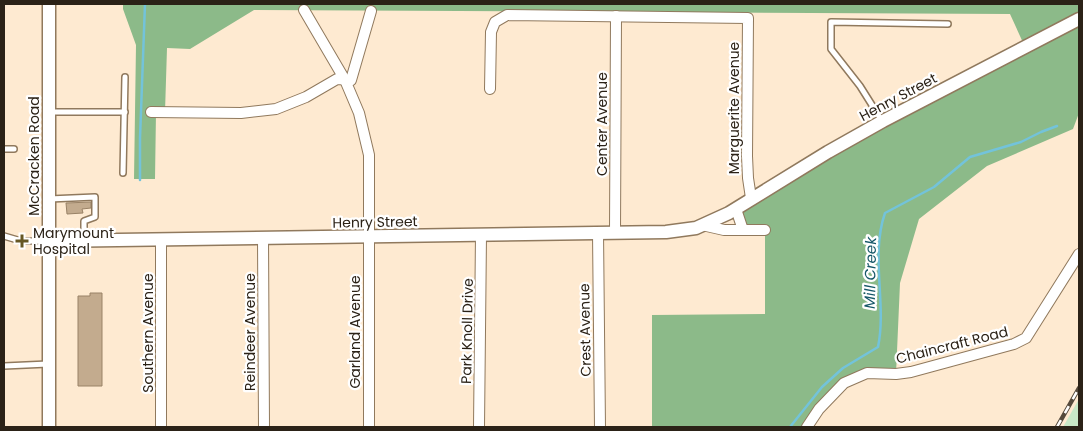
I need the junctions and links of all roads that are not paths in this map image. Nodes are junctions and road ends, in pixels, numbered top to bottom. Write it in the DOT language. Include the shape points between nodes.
graph roads {
  1 [pos="48,4"];
  2 [pos="304,10"];
  3 [pos="371,11"];
  4 [pos="616,16"];
  5 [pos="1079,19"];
  6 [pos="948,24"];
  7 [pos="125,77"];
  8 [pos="345,80"];
  9 [pos="490,89"];
  10 [pos="48,112"];
  11 [pos="125,112"];
  12 [pos="151,112"];
  13 [pos="883,121"];
  14 [pos="4,149"];
  15 [pos="14,149"];
  16 [pos="123,173"];
  17 [pos="752,198"];
  18 [pos="48,199"];
  19 [pos="736,208"];
  20 [pos="702,225"];
  21 [pos="743,230"];
  22 [pos="765,230"];
  23 [pos="598,232"];
  24 [pos="615,232"];
  25 [pos="482,235"];
  26 [pos="4,236"];
  27 [pos="263,237"];
  28 [pos="369,237"];
  29 [pos="162,239"];
  30 [pos="84,240"];
  31 [pos="48,241"];
  32 [pos="1079,254"];
  33 [pos="49,364"];
  34 [pos="4,366"];
  35 [pos="49,427"];
  36 [pos="161,427"];
  37 [pos="264,427"];
  38 [pos="369,427"];
  39 [pos="479,427"];
  40 [pos="600,427"];
  41 [pos="807,427"];
  1 -- 10 [label="street, McCracken Road"];
  2 -- 8 [label="street, Garland Avenue"];
  3 -- 8 [label="street" via="351,80"];
  4 -- 9 [label="street" via="507,15 495,22 491,32"];
  4 -- 17 [label="street, Marguerite Avenue" via="748,18 747,156"];
  4 -- 24 [label="street, Center Avenue"];
  5 -- 13 [label="street, Henry Street"];
  6 -- 13 [label="lane" via="831,22 831,49"];
  7 -- 11 [label="lane"];
  8 -- 12 [label="street" via="337,79 306,98 276,109 242,113"];
  8 -- 28 [label="street, Garland Avenue" via="359,113 369,155"];
  10 -- 11 [label="lane"];
  10 -- 18 [label="street, McCracken Road"];
  11 -- 16 [label="lane"];
  13 -- 17 [label="street, Henry Street"];
  14 -- 15 [label="lane"];
  17 -- 19 [label="street, Henry Street"];
  18 -- 30 [label="lane" via="95,197 96,216 84,221"];
  18 -- 31 [label="street, McCracken Road"];
  19 -- 20 [label="street, Henry Street"];
  19 -- 21 [label="street"];
  20 -- 21 [label="street, Henry Street"];
  20 -- 24 [label="street, Henry Street" via="666,232"];
  21 -- 22 [label="street, Henry Street"];
  23 -- 24 [label="street, Henry Street"];
  23 -- 25 [label="street, Henry Street"];
  23 -- 40 [label="street, Crest Avenue"];
  25 -- 28 [label="street, Henry Street"];
  25 -- 39 [label="street, Park Knoll Drive"];
  26 -- 31 [label="lane" via="21,241"];
  27 -- 28 [label="street, Henry Street"];
  27 -- 29 [label="street, Henry Street"];
  27 -- 37 [label="street, Reindeer Avenue"];
  28 -- 38 [label="street, Garland Avenue"];
  29 -- 30 [label="street, Henry Street"];
  29 -- 36 [label="street, Southern Avenue"];
  30 -- 31 [label="street, Henry Street"];
  31 -- 33 [label="street, McCracken Road"];
  32 -- 41 [label="street, Chaincraft Road" via="1026,338 911,372 867,372 844,384 819,409"];
  33 -- 34 [label="lane"];
  33 -- 35 [label="street, McCracken Road"];
}
